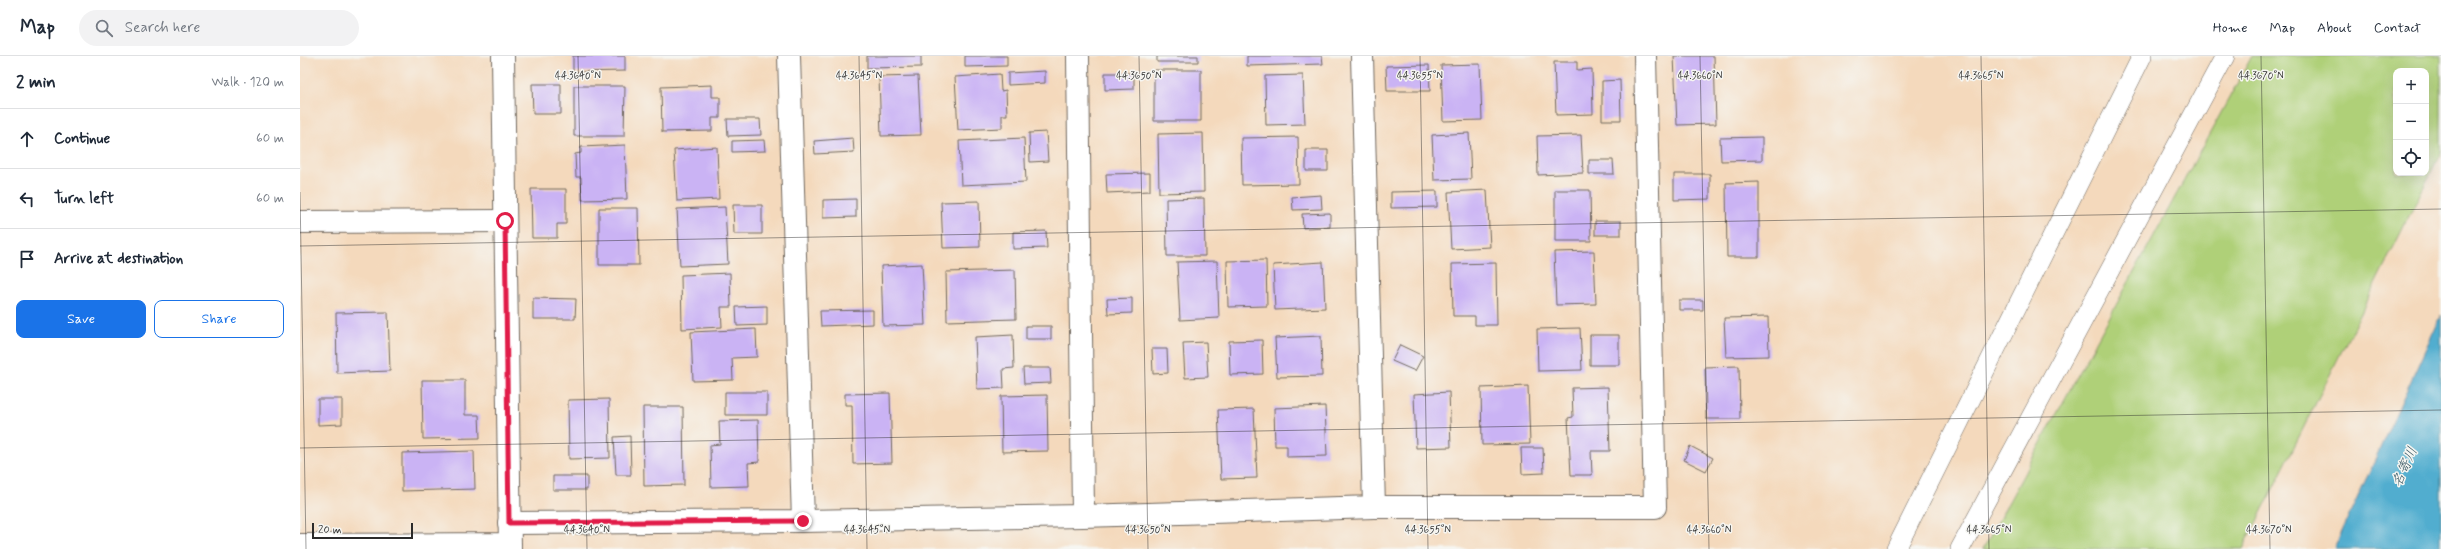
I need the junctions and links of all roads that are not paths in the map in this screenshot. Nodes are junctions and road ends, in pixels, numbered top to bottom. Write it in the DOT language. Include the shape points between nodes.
graph roads {
  1 [pos="503,56"];
  2 [pos="789,56"];
  3 [pos="1078,56"];
  4 [pos="1362,56"];
  5 [pos="1645,56"];
  6 [pos="2142,56"];
  7 [pos="2225,56"];
  8 [pos="505,221"];
  9 [pos="300,222"];
  10 [pos="1374,507"];
  11 [pos="1083,516"];
  12 [pos="803,521"];
  13 [pos="510,539"];
  14 [pos="300,545"];
  15 [pos="1896,549"];
  16 [pos="1960,549"];
  1 -- 8 [label="street"];
  2 -- 12 [label="street"];
  3 -- 11 [label="street"];
  4 -- 10 [label="street"];
  5 -- 10 [label="street" via="1655,506"];
  6 -- 15 [label="lane"];
  7 -- 16 [label="lane"];
  8 -- 9 [label="street"];
  8 -- 13 [label="street"];
  10 -- 11 [label="street"];
  11 -- 12 [label="street"];
  12 -- 13 [label="street"];
  13 -- 14 [label="street"];
}
